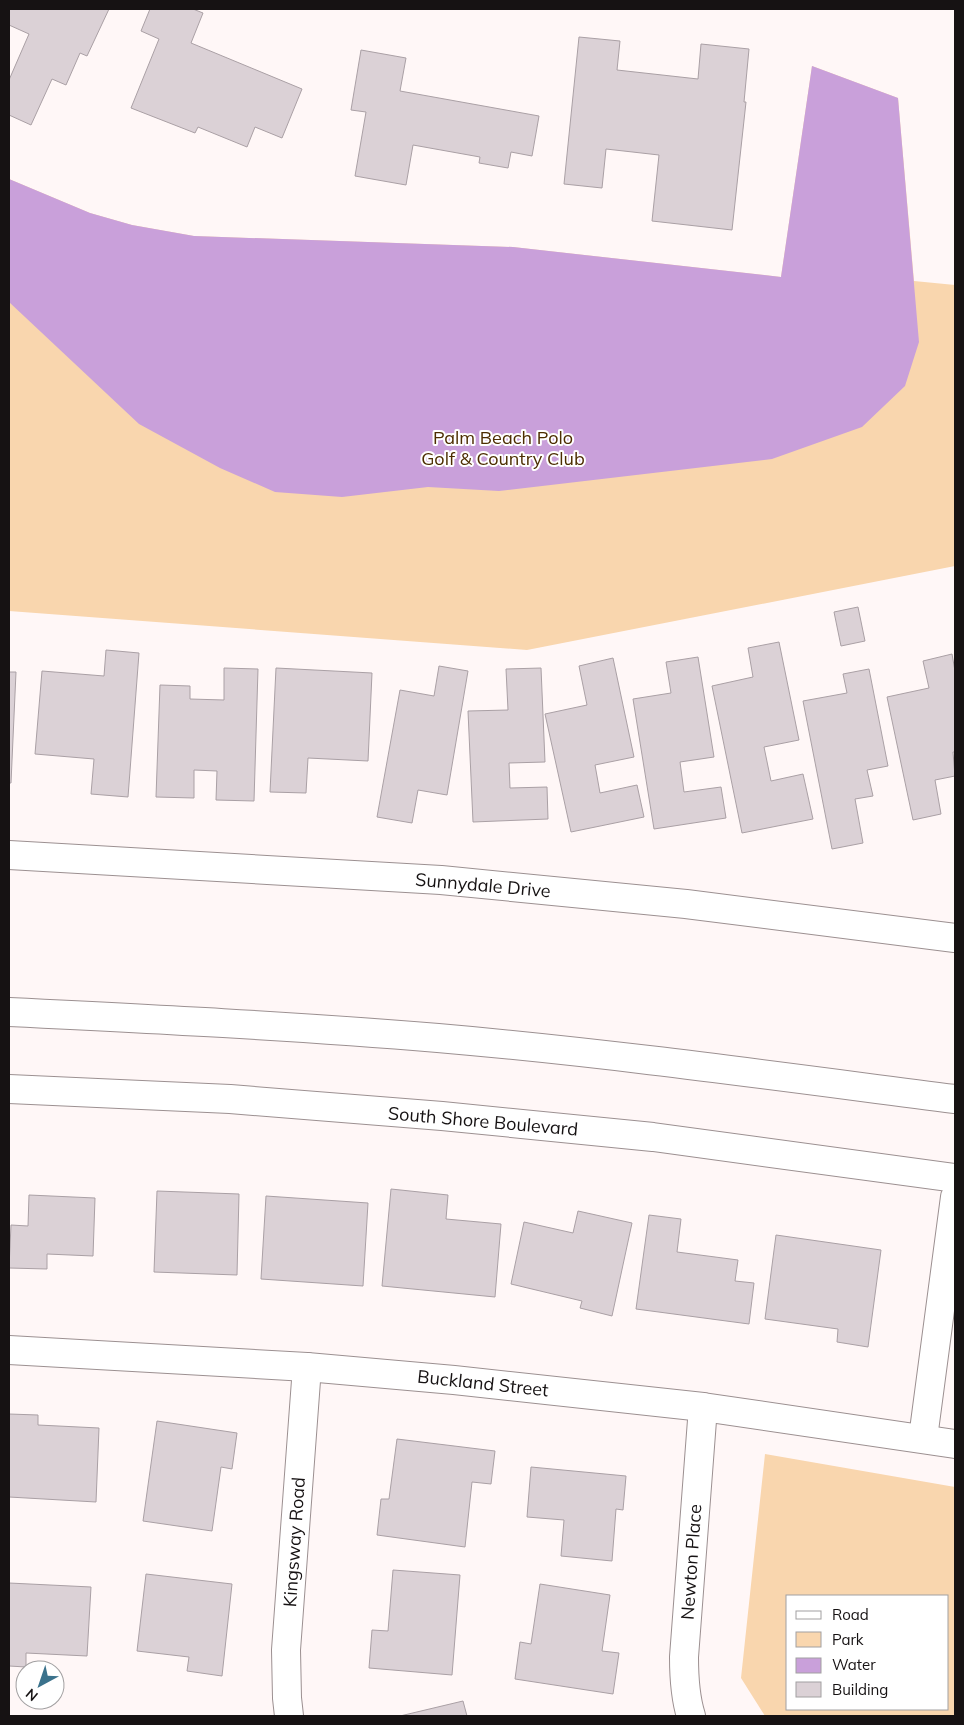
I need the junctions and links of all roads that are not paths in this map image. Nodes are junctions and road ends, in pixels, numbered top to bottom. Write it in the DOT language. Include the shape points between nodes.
graph roads {
  1 [pos="9,855"];
  2 [pos="955,938"];
  3 [pos="9,1012"];
  4 [pos="9,1089"];
  5 [pos="955,1100"];
  6 [pos="955,1178"];
  7 [pos="955,1197"];
  8 [pos="9,1350"];
  9 [pos="307,1367"];
  10 [pos="703,1407"];
  11 [pos="923,1438"];
  12 [pos="955,1444"];
  13 [pos="289,1716"];
  14 [pos="691,1716"];
  1 -- 2 [label="street, Sunnydale Drive" via="441,880 686,904"];
  3 -- 5 [label="street" via="227,1022 439,1038 651,1060"];
  4 -- 6 [label="street, South Shore Boulevard" via="230,1100 442,1116 653,1137"];
  7 -- 11 [label="street"];
  8 -- 9 [label="street, Buckland Street"];
  9 -- 10 [label="street, Buckland Street"];
  9 -- 13 [label="street, Kingsway Road" via="286,1650"];
  10 -- 11 [label="street, Buckland Street"];
  10 -- 14 [label="street, Newton Place" via="684,1657 684,1682"];
  11 -- 12 [label="street, Buckland Street"];
}
